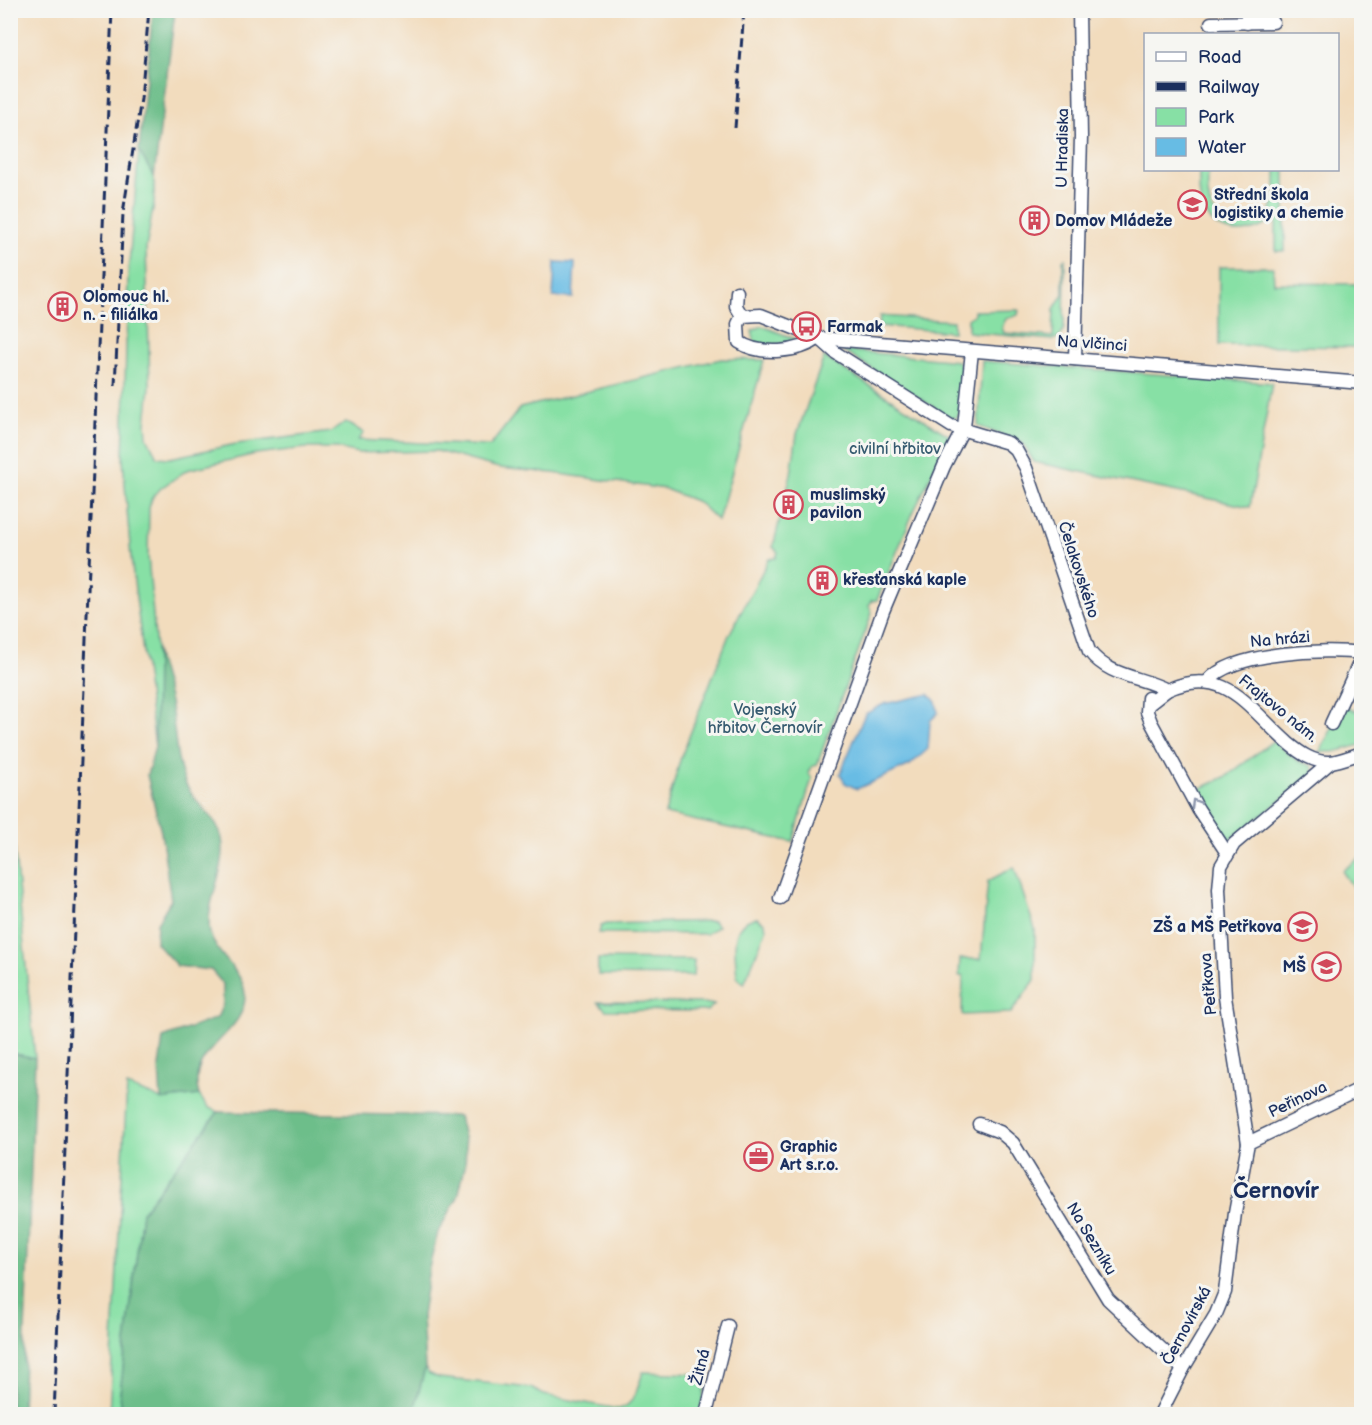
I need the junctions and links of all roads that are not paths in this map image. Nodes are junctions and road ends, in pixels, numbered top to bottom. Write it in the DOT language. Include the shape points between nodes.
graph roads {
  1 [pos="1080,10"];
  2 [pos="1247,16"];
  3 [pos="1273,22"];
  4 [pos="1211,23"];
  5 [pos="737,292"];
  6 [pos="742,316"];
  7 [pos="819,338"];
  8 [pos="972,351"];
  9 [pos="1075,359"];
  10 [pos="1362,383"];
  11 [pos="964,427"];
  12 [pos="1362,655"];
  13 [pos="1208,681"];
  14 [pos="1150,684"];
  15 [pos="1167,690"];
  16 [pos="1148,705"];
  17 [pos="1331,724"];
  18 [pos="1362,753"];
  19 [pos="1330,762"];
  20 [pos="1227,852"];
  21 [pos="780,898"];
  22 [pos="1362,1088"];
  23 [pos="978,1124"];
  24 [pos="1248,1143"];
  25 [pos="728,1326"];
  26 [pos="1183,1369"];
  27 [pos="706,1414"];
  28 [pos="1161,1414"];
  1 -- 9 [label="street, U Hradiska"];
  2 -- 3 [label="street"];
  2 -- 4 [label="street"];
  5 -- 6 [label="street" via="736,306"];
  6 -- 7 [label="street, Na vlčinci" via="762,315"];
  6 -- 7 [label="street, Na vlčinci" via="738,324 739,342 748,349 808,346"];
  7 -- 8 [label="street, Na vlčinci"];
  7 -- 11 [label="street, Čelakovského" via="836,353 951,426"];
  8 -- 9 [label="street, Na vlčinci"];
  8 -- 11 [label="street"];
  9 -- 10 [label="street, Na vlčinci"];
  11 -- 14 [label="street, Čelakovského" via="1008,443 1020,455 1089,651 1103,666"];
  11 -- 21 [label="street" via="883,611"];
  12 -- 13 [label="street, Na hrázi" via="1262,656 1225,668"];
  12 -- 17 [label="street, Frajtovo nám."];
  13 -- 15 [label="street"];
  13 -- 19 [label="street, Frajtovo nám." via="1235,693 1306,756"];
  14 -- 15 [label="street, Čelakovského"];
  14 -- 16 [label="street"];
  15 -- 16 [label="street"];
  20 -- 16 [label="street, one-way" via="1198,809 1151,722"];
  18 -- 19 [label="street"];
  19 -- 20 [label="street"];
  20 -- 24 [label="street, Petřkova" via="1219,880 1225,997"];
  22 -- 24 [label="street, Peřinova"];
  23 -- 26 [label="street, Na Sezníku" via="1000,1132 1024,1156 1108,1299"];
  24 -- 26 [label="street, Černovírská" via="1225,1292"];
  25 -- 27 [label="street, Žitná"];
  26 -- 28 [label="street, Černovírská"];
}
